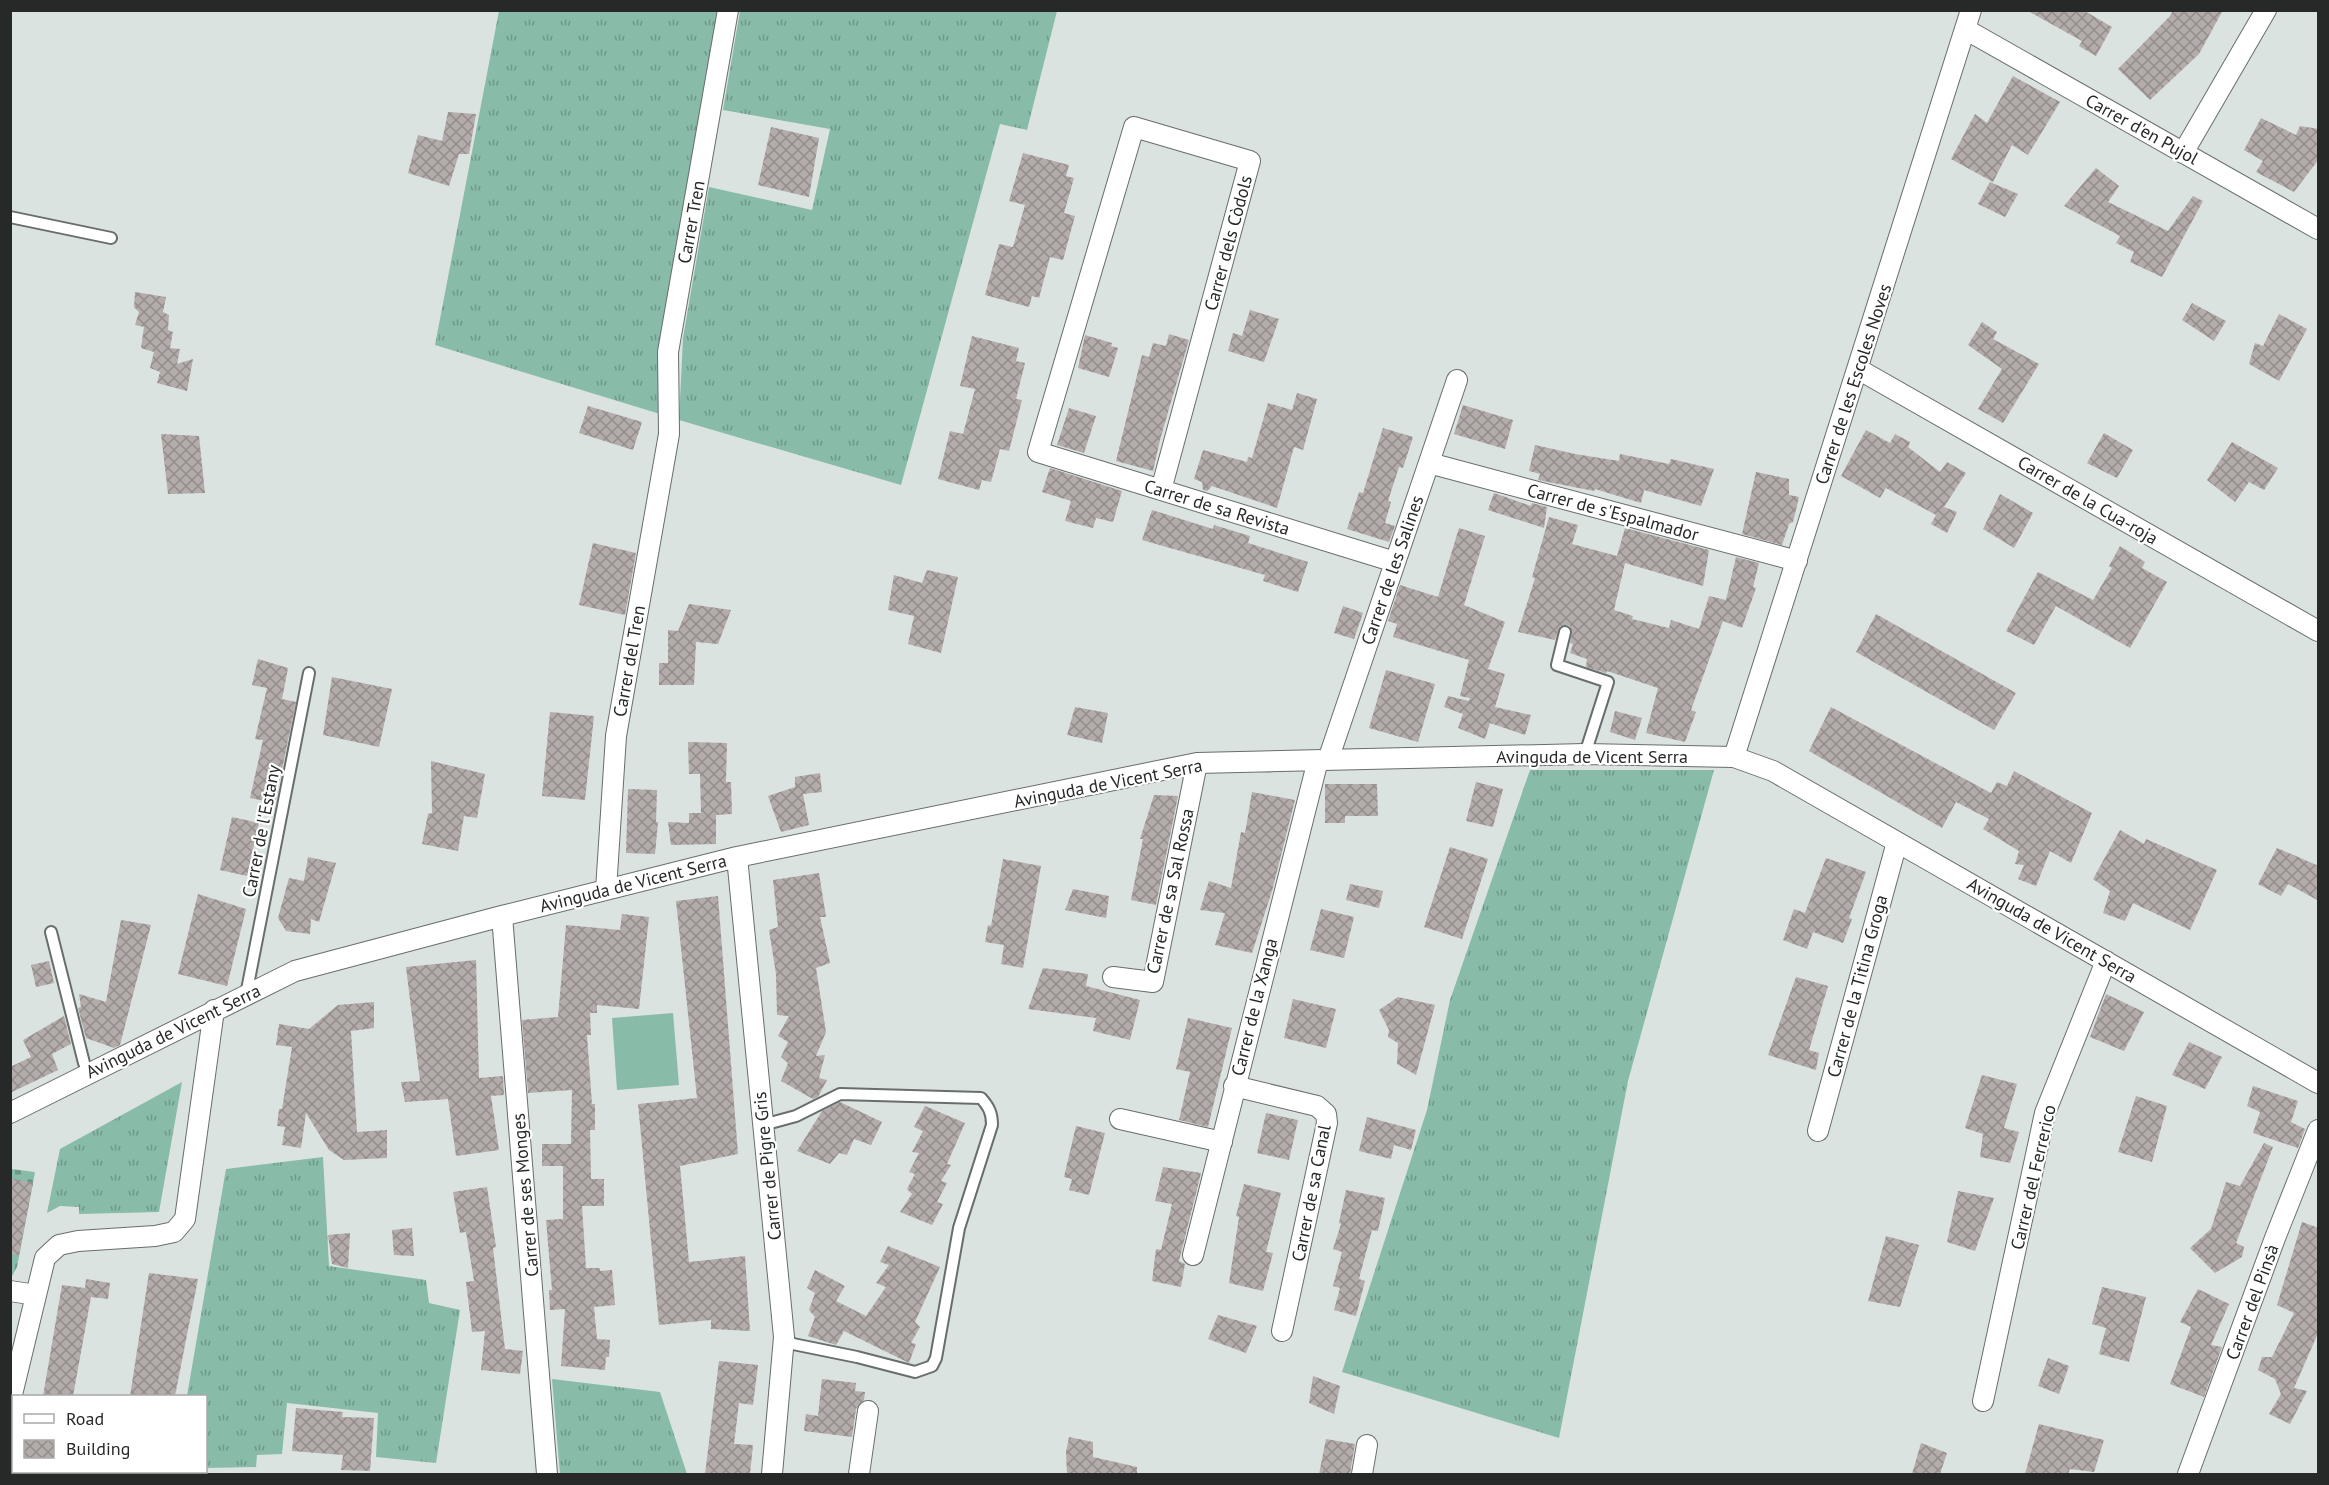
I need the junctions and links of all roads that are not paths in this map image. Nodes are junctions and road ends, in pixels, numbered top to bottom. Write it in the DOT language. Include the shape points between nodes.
graph roads {
  1 [pos="728,10"];
  2 [pos="2266,10"];
  3 [pos="1968,20"];
  4 [pos="2183,153"];
  5 [pos="10,217"];
  6 [pos="2319,229"];
  7 [pos="111,238"];
  8 [pos="1858,369"];
  9 [pos="1457,380"];
  10 [pos="669,434"];
  11 [pos="1038,452"];
  12 [pos="1429,463"];
  13 [pos="1161,490"];
  14 [pos="1797,561"];
  15 [pos="1395,562"];
  16 [pos="2319,631"];
  17 [pos="1565,632"];
  18 [pos="309,673"];
  19 [pos="1585,754"];
  20 [pos="1734,757"];
  21 [pos="1323,760"];
  22 [pos="1197,764"];
  23 [pos="1897,842"];
  24 [pos="737,857"];
  25 [pos="606,890"];
  26 [pos="502,916"];
  27 [pos="51,932"];
  28 [pos="2106,961"];
  29 [pos="1113,978"];
  30 [pos="246,995"];
  31 [pos="214,1010"];
  32 [pos="89,1073"];
  33 [pos="2319,1083"];
  34 [pos="1234,1086"];
  35 [pos="10,1113"];
  36 [pos="1120,1119"];
  37 [pos="763,1125"];
  38 [pos="2319,1130"];
  39 [pos="1818,1131"];
  40 [pos="1222,1142"];
  41 [pos="1193,1255"];
  42 [pos="10,1291"];
  43 [pos="36,1295"];
  44 [pos="1282,1331"];
  45 [pos="784,1337"];
  46 [pos="1983,1401"];
  47 [pos="10,1403"];
  48 [pos="868,1411"];
  49 [pos="1367,1445"];
  50 [pos="547,1474"];
  51 [pos="772,1474"];
  52 [pos="859,1474"];
  53 [pos="1362,1474"];
  54 [pos="2188,1474"];
  1 -- 10 [label="street, Carrer Tren" via="668,352"];
  2 -- 4 [label="street"];
  3 -- 4 [label="street, Carrer d'en Pujol"];
  3 -- 8 [label="street, Carrer de les Escoles Noves"];
  4 -- 6 [label="street, Carrer d'en Pujol"];
  5 -- 7 [label="lane"];
  8 -- 14 [label="street, Carrer de les Escoles Noves"];
  8 -- 16 [label="street, Carrer de la Cua-roja"];
  9 -- 12 [label="street, Carrer de les Salines"];
  10 -- 25 [label="street, Carrer del Tren" via="616,736"];
  11 -- 13 [label="street, Carrer de sa Revista"];
  11 -- 13 [label="street, Carrer dels Còdols" via="1134,127 1250,161"];
  12 -- 14 [label="street, Carrer de s'Espalmador"];
  12 -- 15 [label="street, Carrer de les Salines"];
  13 -- 15 [label="street, Carrer de sa Revista"];
  14 -- 20 [label="street, Carrer de les Escoles Noves"];
  15 -- 21 [label="street, Carrer de les Salines"];
  17 -- 19 [label="lane" via="1557,665 1608,682"];
  18 -- 30 [label="lane, Carrer de l'Estany"];
  19 -- 20 [label="street, Avinguda de Vicent Serra"];
  19 -- 21 [label="street, Avinguda de Vicent Serra"];
  20 -- 23 [label="street, Avinguda de Vicent Serra" via="1773,771"];
  21 -- 22 [label="street, Avinguda de Vicent Serra"];
  21 -- 34 [label="street, Carrer de la Xanga"];
  22 -- 24 [label="street, Avinguda de Vicent Serra"];
  22 -- 29 [label="street, Carrer de sa Sal Rossa" via="1153,982"];
  23 -- 28 [label="street, Avinguda de Vicent Serra"];
  23 -- 39 [label="street, Carrer de la Titina Groga"];
  24 -- 25 [label="street, Avinguda de Vicent Serra"];
  24 -- 37 [label="street, Carrer de Pigre Gris"];
  25 -- 26 [label="street, Avinguda de Vicent Serra"];
  26 -- 30 [label="street, Avinguda de Vicent Serra" via="295,971"];
  26 -- 50 [label="street, Carrer de ses Monges"];
  27 -- 32 [label="lane"];
  28 -- 33 [label="street, Avinguda de Vicent Serra"];
  28 -- 46 [label="street, Carrer del Ferrerico" via="2045,1113"];
  30 -- 31 [label="street, Avinguda de Vicent Serra"];
  31 -- 32 [label="street, Avinguda de Vicent Serra"];
  31 -- 43 [label="street" via="185,1219 174,1232 155,1236 59,1245 45,1257"];
  32 -- 35 [label="street, Avinguda de Vicent Serra"];
  34 -- 40 [label="street, Carrer de la Xanga"];
  34 -- 44 [label="street, Carrer de sa Canal" via="1317,1106 1326,1114"];
  36 -- 40 [label="street"];
  37 -- 45 [label="street, Carrer de Pigre Gris"];
  37 -- 45 [label="lane" via="796,1116 840,1094 981,1098 992,1116 958,1228 932,1366 915,1372 793,1344"];
  38 -- 54 [label="street, Carrer del Pinsà"];
  40 -- 41 [label="street, Carrer de la Xanga"];
  42 -- 43 [label="street"];
  43 -- 47 [label="street"];
  45 -- 51 [label="street, Carrer de Pigre Gris"];
  48 -- 52 [label="street"];
  49 -- 53 [label="street"];
}
